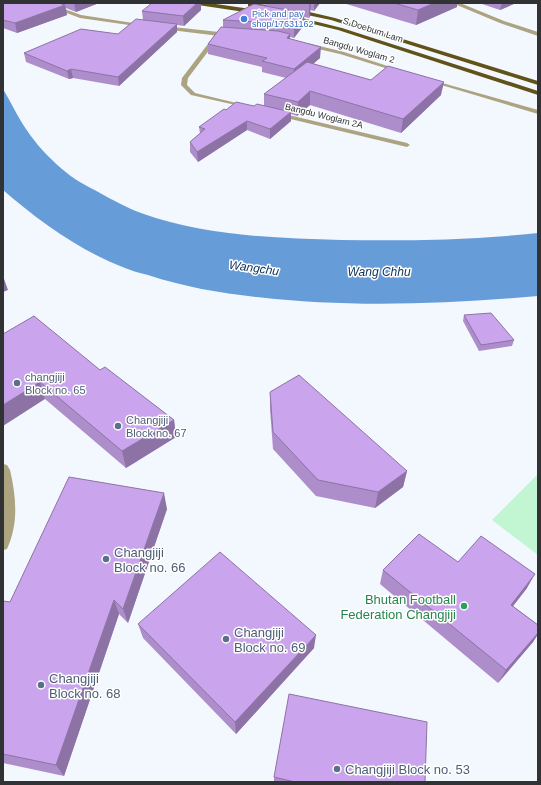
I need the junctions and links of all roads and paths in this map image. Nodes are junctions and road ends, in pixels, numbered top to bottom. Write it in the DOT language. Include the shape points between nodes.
graph roads {
  1 [pos="43,3"];
  2 [pos="198,3"];
  3 [pos="238,3"];
  4 [pos="455,3"];
  5 [pos="289,6"];
  6 [pos="149,26"];
  7 [pos="157,27"];
  8 [pos="219,34"];
  9 [pos="538,34"];
  10 [pos="238,35"];
  11 [pos="300,43"];
  12 [pos="409,74"];
  13 [pos="424,78"];
  14 [pos="538,84"];
  15 [pos="538,93"];
  16 [pos="254,109"];
  17 [pos="270,112"];
  18 [pos="538,112"];
  19 [pos="407,145"];
  20 [pos="3,468"];
  21 [pos="3,545"];
  1 -- 6 [label="street" via="80,16"];
  2 -- 15 [label="highway, S Doebum Lam" via="321,24"];
  3 -- 5 [label="highway, S Doebum Lam"];
  4 -- 9 [label="street"];
  5 -- 14 [label="highway, S Doebum Lam"];
  7 -- 8 [label="street"];
  8 -- 10 [label="street"];
  8 -- 16 [label="street" via="185,78 184,85 193,94"];
  11 -- 12 [label="street, Bangdu Woglam 2"];
  13 -- 18 [label="street"];
  17 -- 19 [label="street, Bangdu Woglam 2A"];
  20 -- 21 [label="street" via="10,496 10,525"];
}
